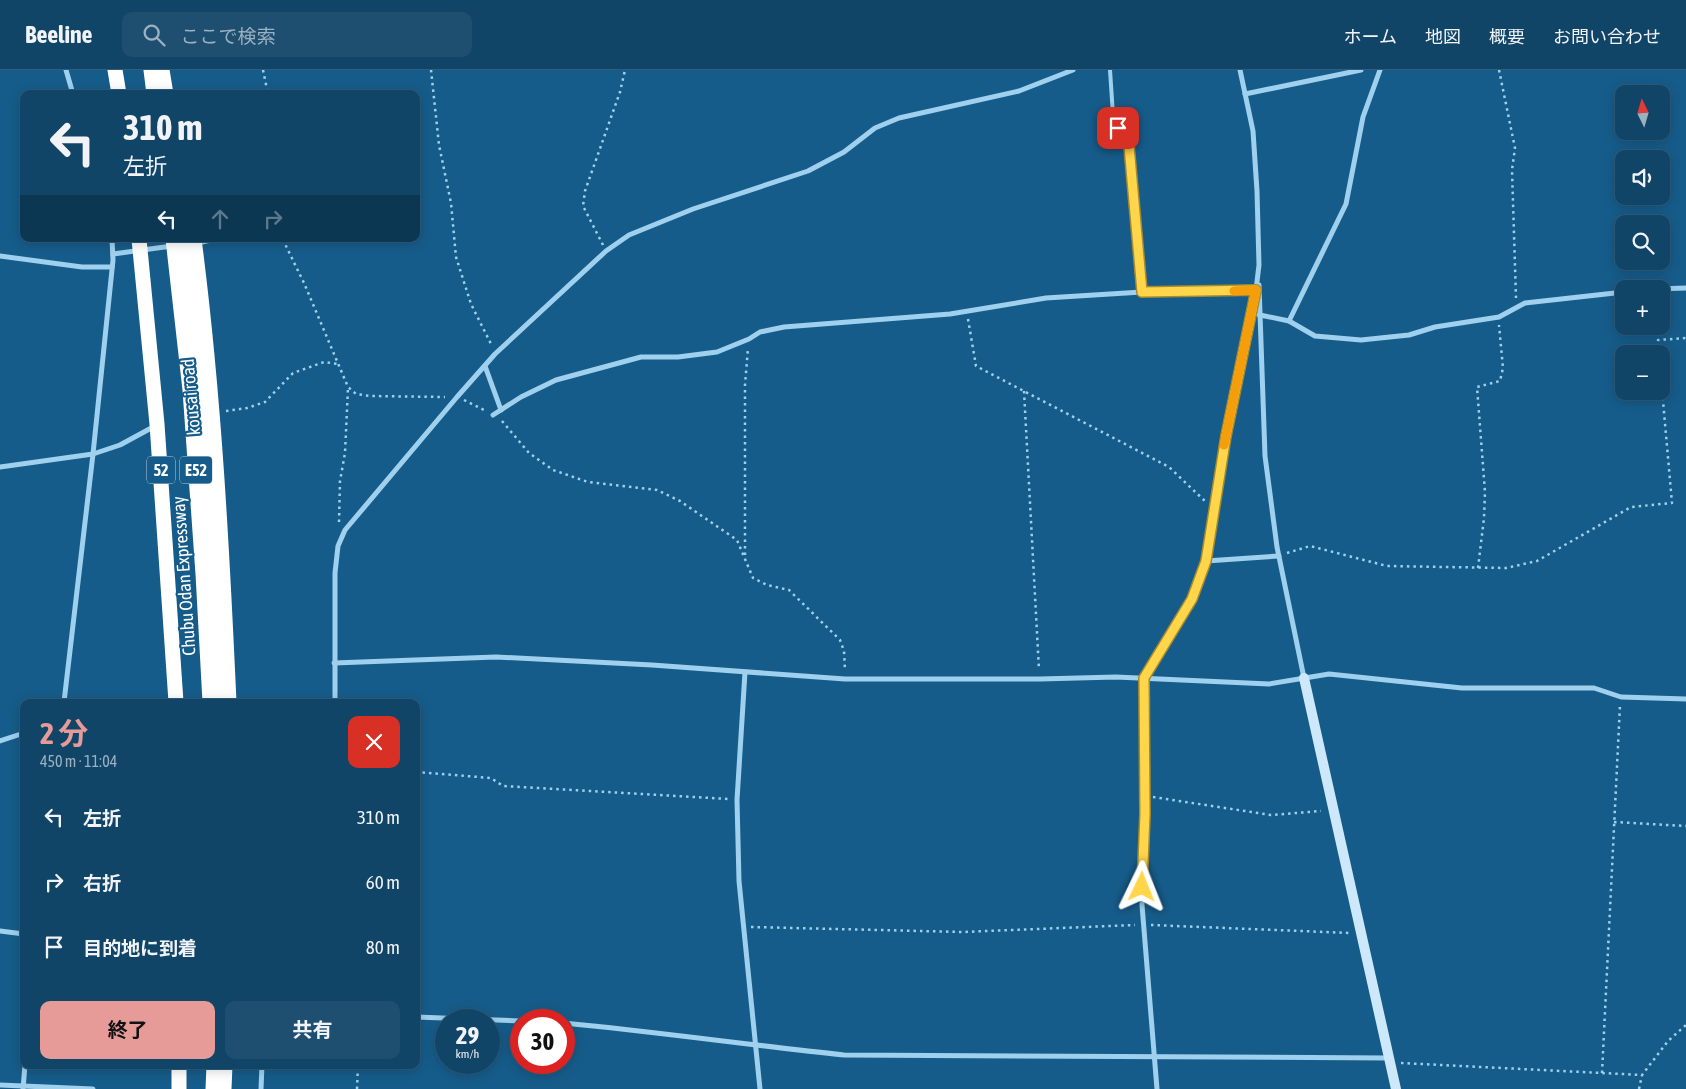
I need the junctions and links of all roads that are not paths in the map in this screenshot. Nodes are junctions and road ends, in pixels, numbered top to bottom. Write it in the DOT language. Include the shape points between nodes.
graph roads {
  1 [pos="66,70"];
  2 [pos="116,70"];
  3 [pos="151,70"];
  4 [pos="162,70"];
  5 [pos="170,70"];
  6 [pos="1073,70"];
  7 [pos="1110,70"];
  8 [pos="1240,70"];
  9 [pos="1360,70"];
  10 [pos="1380,70"];
  11 [pos="72,90"];
  12 [pos="118,90"];
  13 [pos="154,90"];
  14 [pos="165,90"];
  15 [pos="173,90"];
  16 [pos="1245,94"];
  17 [pos="112,242"];
  18 [pos="166,242"];
  19 [pos="173,242"];
  20 [pos="191,242"];
  21 [pos="191,242"];
  22 [pos="140,244"];
  23 [pos="113,254"];
  24 [pos="0,256"];
  25 [pos="1258,265"];
  26 [pos="112,267"];
  27 [pos="1686,288"];
  28 [pos="1670,289"];
  29 [pos="1256,290"];
  30 [pos="1142,292"];
  31 [pos="1615,293"];
  32 [pos="1252,311"];
  33 [pos="1260,315"];
  34 [pos="1289,321"];
  35 [pos="485,366"];
  36 [pos="501,410"];
  37 [pos="493,415"];
  38 [pos="157,424"];
  39 [pos="93,454"];
  40 [pos="0,467"];
  41 [pos="1279,556"];
  42 [pos="1206,561"];
  43 [pos="334,663"];
  44 [pos="745,672"];
  45 [pos="1144,678"];
  46 [pos="1304,678"];
  47 [pos="64,699"];
  48 [pos="176,699"];
  49 [pos="210,699"];
  50 [pos="221,699"];
  51 [pos="229,699"];
  52 [pos="335,699"];
  53 [pos="1686,699"];
  54 [pos="20,734"];
  55 [pos="0,740"];
  56 [pos="0,931"];
  57 [pos="20,934"];
  58 [pos="420,1017"];
  59 [pos="510,1021"];
  60 [pos="575,1024"];
  61 [pos="756,1045"];
  62 [pos="1154,1056"];
  63 [pos="1389,1060"];
  64 [pos="25,1069"];
  65 [pos="179,1069"];
  66 [pos="214,1069"];
  67 [pos="225,1069"];
  68 [pos="235,1069"];
  69 [pos="262,1069"];
  70 [pos="0,1085"];
  71 [pos="23,1088"];
  72 [pos="93,1089"];
  73 [pos="179,1089"];
  74 [pos="213,1089"];
  75 [pos="224,1089"];
  76 [pos="234,1089"];
  77 [pos="261,1089"];
  78 [pos="760,1089"];
  79 [pos="1158,1089"];
  80 [pos="1396,1089"];
  1 -- 11 [label="street"];
  2 -- 12 [label="highway"];
  3 -- 13 [label="highway"];
  4 -- 14 [label="highway"];
  5 -- 15 [label="highway"];
  6 -- 35 [label="street" via="1019,91 899,118 874,128 844,152 808,171 693,209 629,235 606,251"];
  7 -- 30 [label="lane" via="1113,115 1129,146"];
  8 -- 16 [label="street"];
  9 -- 16 [label="street"];
  10 -- 34 [label="street" via="1363,117 1346,204"];
  16 -- 25 [label="street" via="1257,181"];
  17 -- 23 [label="street"];
  18 -- 22 [label="street"];
  19 -- 49 [label="highway, Chubu Odan Expressway / E52, bridge" via="190,390"];
  20 -- 51 [label="highway, kousai road" via="212,413"];
  21 -- 50 [label="highway, Chubu Odan Expressway / E52, bridge"];
  22 -- 23 [label="street"];
  22 -- 38 [label="highway, kousai road / 52"];
  23 -- 26 [label="street"];
  24 -- 26 [label="street" via="82,267"];
  25 -- 29 [label="street"];
  25 -- 33 [label="street"];
  26 -- 39 [label="street"];
  27 -- 28 [label="street"];
  29 -- 30 [label="street"];
  29 -- 32 [label="street"];
  30 -- 36 [label="street" via="1046,298 950,314 760,332 717,352 641,357 556,380"];
  31 -- 34 [label="street" via="1524,303 1499,318 1435,327 1409,335 1360,340 1316,336"];
  32 -- 33 [label="street"];
  32 -- 42 [label="street" via="1226,436"];
  33 -- 34 [label="street"];
  33 -- 41 [label="street" via="1266,456"];
  35 -- 36 [label="street"];
  35 -- 43 [label="street" via="345,530 338,546 334,573"];
  36 -- 37 [label="street"];
  38 -- 39 [label="street" via="120,445"];
  38 -- 48 [label="highway, kousai road / 52"];
  39 -- 40 [label="street"];
  39 -- 47 [label="street"];
  41 -- 42 [label="street"];
  41 -- 46 [label="street"];
  42 -- 45 [label="street" via="1192,599"];
  43 -- 44 [label="street" via="496,657"];
  43 -- 52 [label="street"];
  44 -- 45 [label="street" via="845,679"];
  44 -- 61 [label="street" via="736,800 739,881"];
  45 -- 46 [label="street" via="1268,684"];
  45 -- 62 [label="street" via="1142,905"];
  46 -- 53 [label="street" via="1329,674 1462,688 1594,688 1621,697"];
  46 -- 63 [label="street"];
  54 -- 55 [label="street"];
  56 -- 57 [label="street"];
  58 -- 59 [label="street"];
  60 -- 61 [label="street"];
  61 -- 62 [label="street" via="844,1054"];
  61 -- 78 [label="street"];
  62 -- 63 [label="street"];
  62 -- 79 [label="street"];
  63 -- 80 [label="street"];
  64 -- 71 [label="street"];
  65 -- 73 [label="highway"];
  66 -- 74 [label="highway"];
  67 -- 75 [label="highway"];
  68 -- 76 [label="highway"];
  69 -- 77 [label="street"];
  70 -- 71 [label="street"];
  71 -- 72 [label="street"];
}
